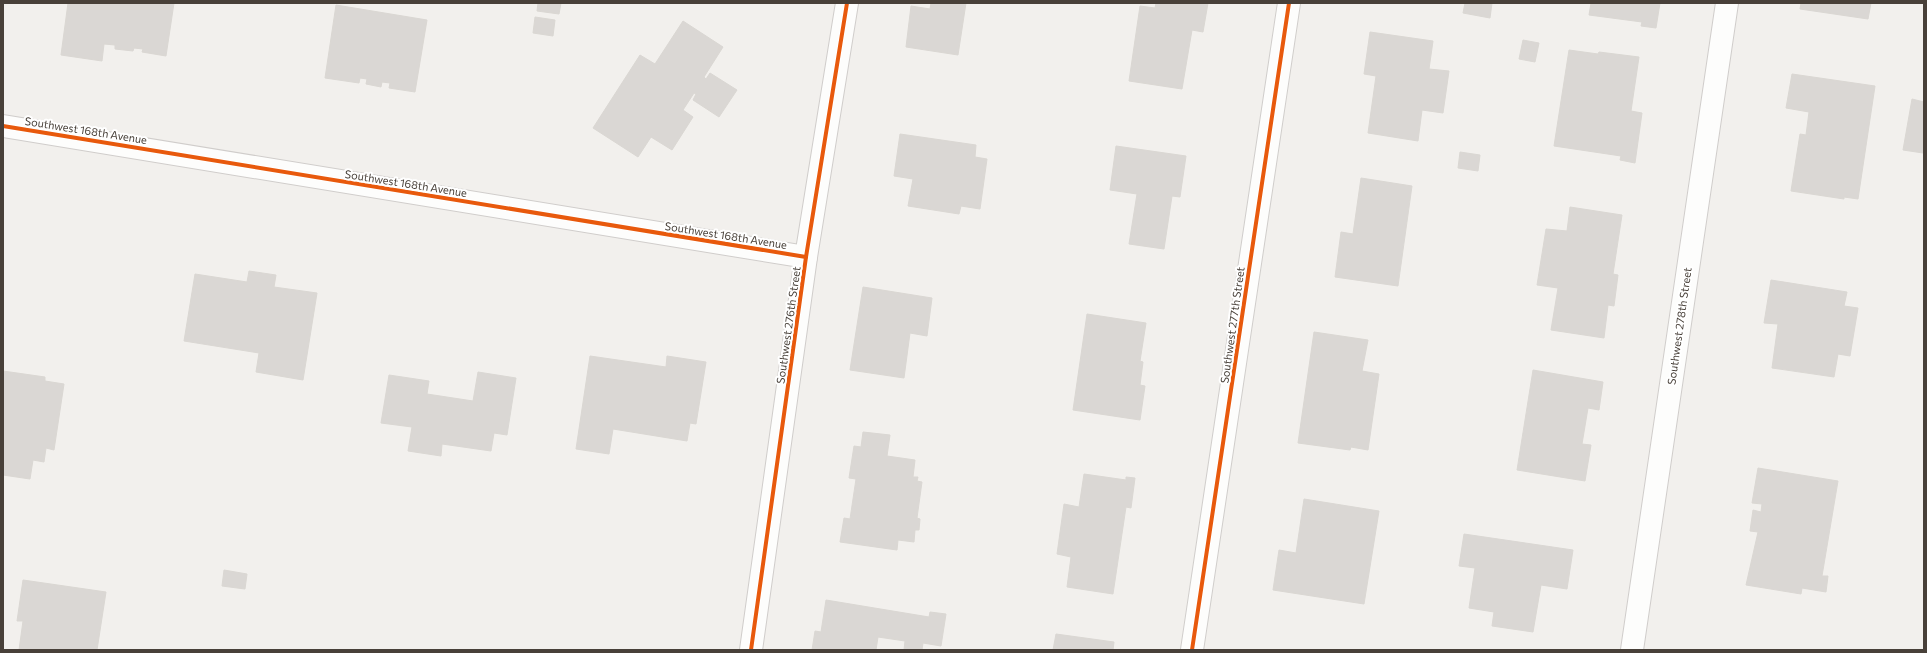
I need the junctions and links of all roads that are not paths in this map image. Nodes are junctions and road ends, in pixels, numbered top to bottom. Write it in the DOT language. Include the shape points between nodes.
graph roads {
  1 [pos="848,3"];
  2 [pos="1289,3"];
  3 [pos="1727,3"];
  4 [pos="3,126"];
  5 [pos="806,257"];
  6 [pos="751,650"];
  7 [pos="1192,650"];
  8 [pos="1632,650"];
  1 -- 5 [label="street, Southwest 276th Street"];
  2 -- 7 [label="street, Southwest 277th Street"];
  3 -- 8 [label="street, Southwest 278th Street"];
  4 -- 5 [label="street, Southwest 168th Avenue"];
  5 -- 6 [label="street, Southwest 276th Street"];
}
